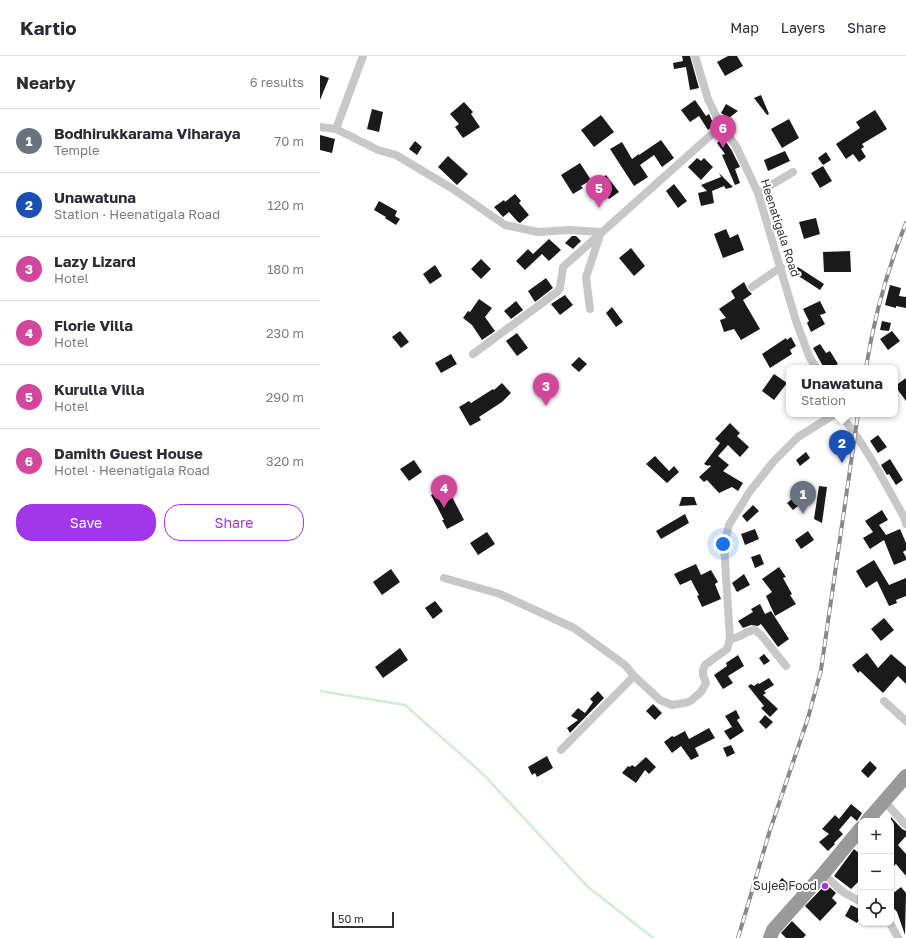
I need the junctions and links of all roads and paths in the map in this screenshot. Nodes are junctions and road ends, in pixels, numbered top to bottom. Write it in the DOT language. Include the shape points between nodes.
graph roads {
  1 [pos="363,56"];
  2 [pos="695,56"];
  3 [pos="721,126"];
  4 [pos="320,127"];
  5 [pos="336,129"];
  6 [pos="793,172"];
  7 [pos="758,192"];
  8 [pos="601,232"];
  9 [pos="781,267"];
  10 [pos="752,287"];
  11 [pos="590,309"];
  12 [pos="473,354"];
  13 [pos="814,365"];
  14 [pos="829,417"];
  15 [pos="842,417"];
  16 [pos="906,524"];
  17 [pos="444,578"];
  18 [pos="730,640"];
  19 [pos="786,666"];
  20 [pos="634,676"];
  21 [pos="884,701"];
  22 [pos="906,721"];
  23 [pos="561,750"];
  24 [pos="906,776"];
  25 [pos="884,801"];
  26 [pos="870,818"];
  27 [pos="906,825"];
  28 [pos="858,832"];
  29 [pos="823,874"];
  30 [pos="858,900"];
  31 [pos="892,926"];
  32 [pos="770,938"];
  33 [pos="898,938"];
  1 -- 5 [label="street"];
  2 -- 3 [label="street, Heenatigala Road" via="708,99"];
  3 -- 7 [label="street, Heenatigala Road" via="736,146"];
  3 -- 8 [label="street"];
  4 -- 5 [label="street"];
  5 -- 8 [label="street" via="378,150 396,155 505,224 538,232"];
  6 -- 7 [label="street"];
  7 -- 9 [label="street, Heenatigala Road"];
  8 -- 11 [label="street" via="586,277"];
  8 -- 12 [label="street" via="563,267 557,292"];
  9 -- 10 [label="street"];
  9 -- 13 [label="street, Heenatigala Road" via="796,321"];
  14 -- 18 [label="street" via="798,437 774,460 750,491 729,525 724,545"];
  15 -- 16 [label="street" via="855,433"];
  17 -- 20 [label="street" via="500,594 574,628 624,665"];
  18 -- 19 [label="street" via="755,630"];
  18 -- 20 [label="street" via="727,649 705,665 703,675 706,683 701,692 689,702 672,705 660,700"];
  20 -- 23 [label="street"];
  21 -- 22 [label="street"];
  24 -- 25 [label="highway"];
  25 -- 26 [label="highway"];
  25 -- 27 [label="street"];
  28 -- 29 [label="highway"];
  29 -- 30 [label="street" via="843,892"];
  29 -- 32 [label="highway" via="773,930"];
  31 -- 33 [label="street"];
}
